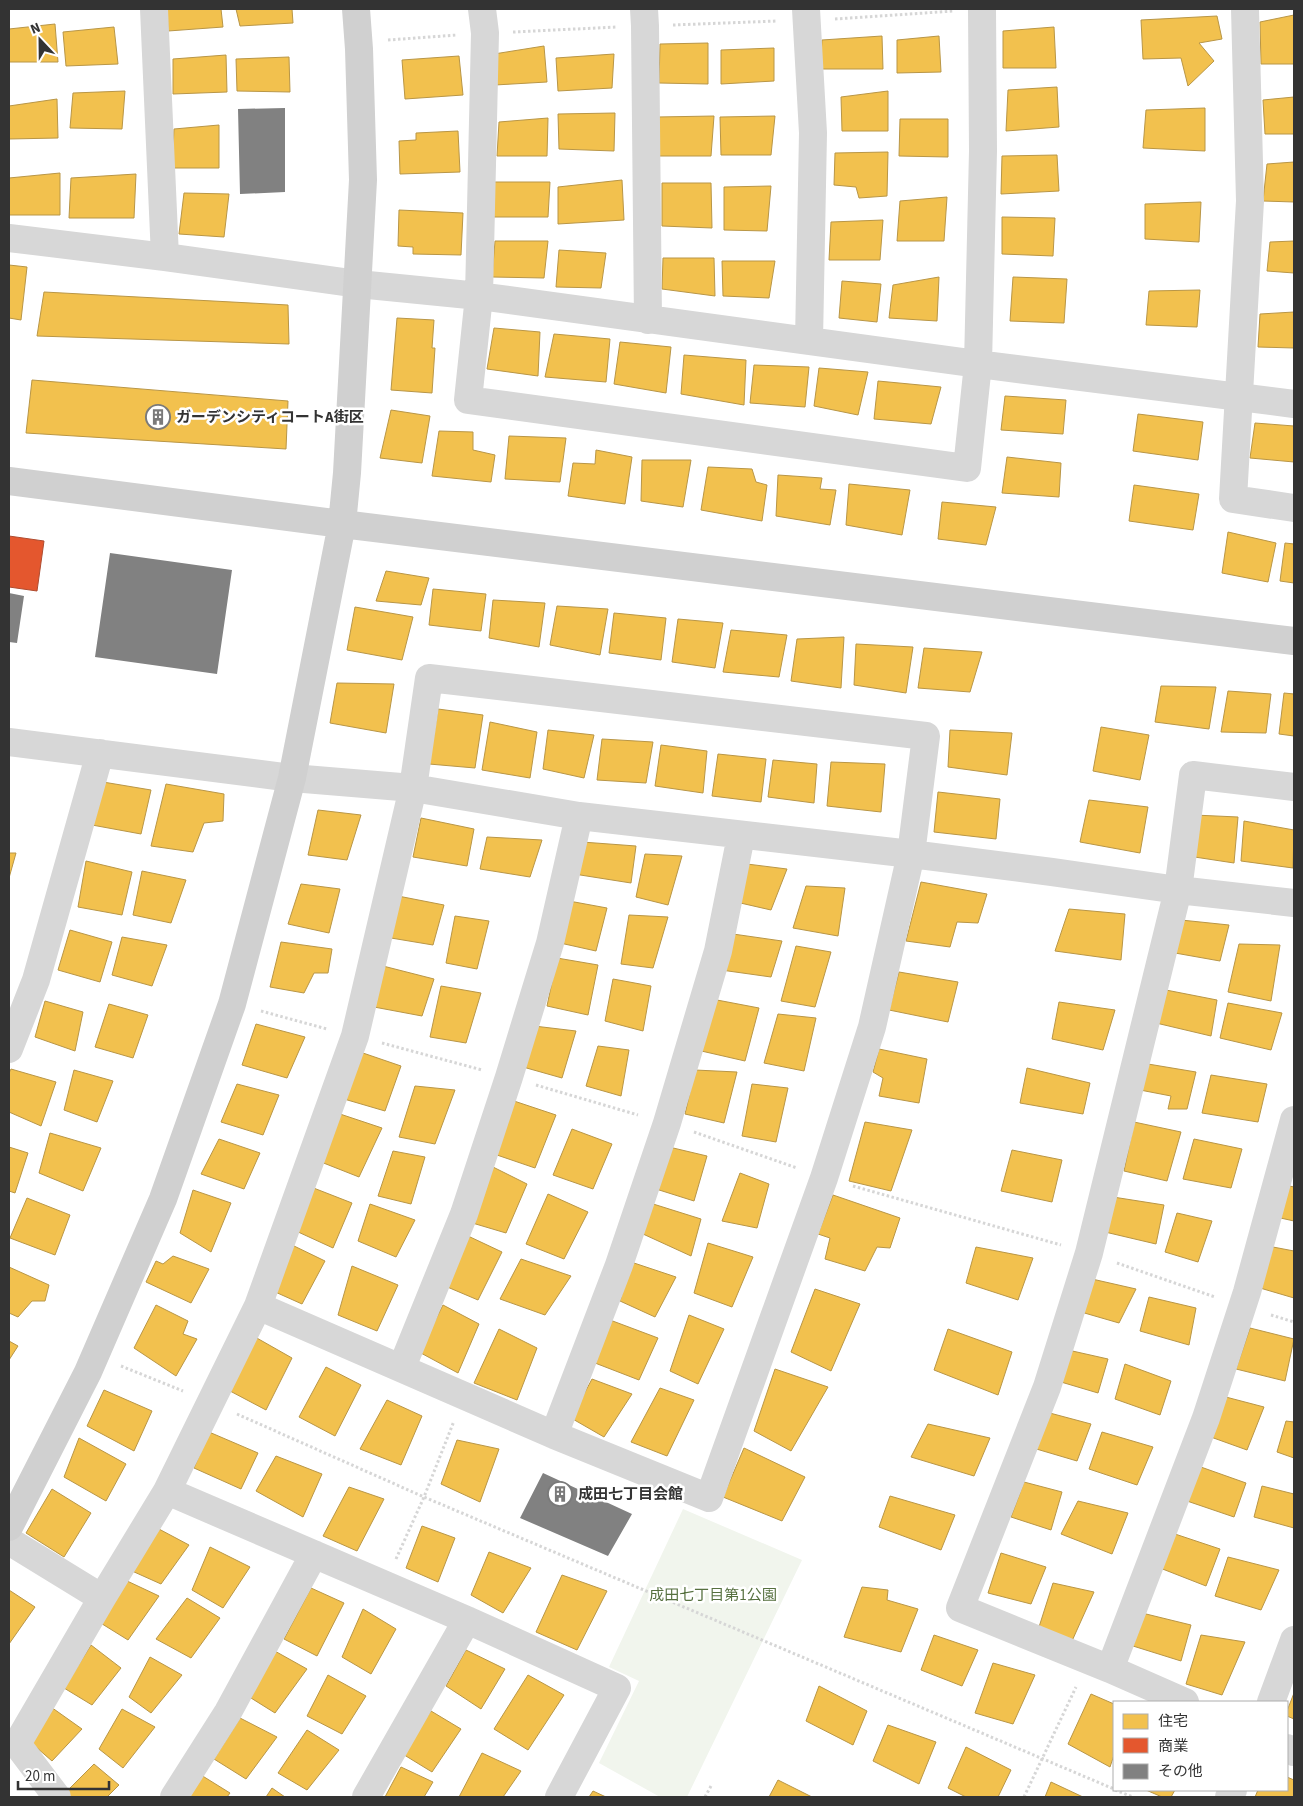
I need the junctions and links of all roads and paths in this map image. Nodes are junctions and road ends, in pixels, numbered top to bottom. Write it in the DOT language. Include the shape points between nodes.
graph roads {
  1 [pos="154,9"];
  2 [pos="356,9"];
  3 [pos="982,9"];
  4 [pos="1245,9"];
  5 [pos="806,14"];
  6 [pos="645,17"];
  7 [pos="483,21"];
  8 [pos="384,40"];
  9 [pos="9,238"];
  10 [pos="165,257"];
  11 [pos="358,284"];
  12 [pos="479,296"];
  13 [pos="648,320"];
  14 [pos="809,341"];
  15 [pos="978,364"];
  16 [pos="1239,397"];
  17 [pos="1294,404"];
  18 [pos="9,481"];
  19 [pos="1294,508"];
  20 [pos="342,524"];
  21 [pos="1294,641"];
  22 [pos="9,742"];
  23 [pos="100,752"];
  24 [pos="292,778"];
  25 [pos="1294,787"];
  26 [pos="414,788"];
  27 [pos="579,816"];
  28 [pos="741,836"];
  29 [pos="911,854"];
  30 [pos="1178,890"];
  31 [pos="1294,903"];
  32 [pos="9,1049"];
  33 [pos="1294,1120"];
  34 [pos="1089,1254"];
  35 [pos="258,1306"];
  36 [pos="1242,1306"];
  37 [pos="1294,1322"];
  38 [pos="95,1356"];
  39 [pos="402,1367"];
  40 [pos="464,1395"];
  41 [pos="211,1402"];
  42 [pos="554,1435"];
  43 [pos="167,1491"];
  44 [pos="424,1497"];
  45 [pos="9,1527"];
  46 [pos="9,1541"];
  47 [pos="314,1554"];
  48 [pos="385,1584"];
  49 [pos="102,1598"];
  50 [pos="467,1620"];
  51 [pos="1294,1640"];
  52 [pos="1099,1664"];
  53 [pos="1183,1701"];
  54 [pos="1270,1701"];
  55 [pos="1042,1758"];
  56 [pos="711,1786"];
  57 [pos="1113,1789"];
  58 [pos="1118,1791"];
  59 [pos="57,1797"];
  60 [pos="174,1797"];
  61 [pos="366,1797"];
  62 [pos="559,1797"];
  63 [pos="705,1797"];
  64 [pos="1024,1797"];
  65 [pos="1133,1797"];
  1 -- 10 [label="street"];
  2 -- 11 [label="street" via="363,180"];
  3 -- 5 [label="path"];
  3 -- 15 [label="street" via="983,151"];
  4 -- 16 [label="street" via="1250,201"];
  5 -- 6 [label="path"];
  5 -- 14 [label="street" via="813,133"];
  6 -- 7 [label="path"];
  6 -- 13 [label="street"];
  7 -- 8 [label="path"];
  7 -- 12 [label="street"];
  9 -- 10 [label="street"];
  10 -- 11 [label="street"];
  11 -- 12 [label="street"];
  11 -- 20 [label="street"];
  12 -- 13 [label="street"];
  12 -- 15 [label="street" via="468,400 967,468"];
  13 -- 14 [label="street"];
  14 -- 15 [label="street"];
  15 -- 16 [label="street"];
  16 -- 17 [label="street"];
  16 -- 19 [label="street" via="1233,499"];
  18 -- 20 [label="street"];
  20 -- 21 [label="street"];
  20 -- 24 [label="street"];
  22 -- 23 [label="street"];
  23 -- 24 [label="street"];
  23 -- 32 [label="street" via="36,980"];
  24 -- 26 [label="street"];
  24 -- 38 [label="street" via="232,1004 163,1199"];
  25 -- 30 [label="street" via="1193,774"];
  26 -- 27 [label="street"];
  26 -- 29 [label="street" via="429,678 926,736"];
  26 -- 35 [label="street" via="355,1036"];
  27 -- 28 [label="street"];
  27 -- 39 [label="street" via="550,943 509,1077 464,1214"];
  28 -- 29 [label="street"];
  28 -- 42 [label="street" via="718,951 667,1123 619,1265"];
  29 -- 30 [label="street"];
  29 -- 42 [label="street" via="872,1027 824,1178 709,1498"];
  30 -- 31 [label="street"];
  30 -- 34 [label="street"];
  33 -- 36 [label="street"];
  34 -- 36 [label="path"];
  34 -- 52 [label="street" via="1047,1387 960,1608"];
  35 -- 39 [label="street"];
  35 -- 41 [label="street"];
  36 -- 37 [label="path"];
  36 -- 52 [label="street" via="1206,1418"];
  38 -- 41 [label="path"];
  38 -- 45 [label="street"];
  39 -- 40 [label="street"];
  40 -- 42 [label="street"];
  40 -- 44 [label="path"];
  41 -- 43 [label="street"];
  41 -- 44 [label="path"];
  43 -- 47 [label="street"];
  43 -- 49 [label="street"];
  44 -- 48 [label="path"];
  44 -- 55 [label="path"];
  46 -- 49 [label="street"];
  47 -- 48 [label="street"];
  47 -- 60 [label="street" via="228,1712"];
  48 -- 50 [label="street"];
  49 -- 59 [label="street" via="17,1744"];
  50 -- 61 [label="street"];
  50 -- 62 [label="street" via="617,1688"];
  51 -- 54 [label="street"];
  52 -- 53 [label="street"];
  52 -- 55 [label="path"];
  55 -- 57 [label="path"];
  55 -- 64 [label="path"];
  56 -- 63 [label="path"];
  58 -- 65 [label="path"];
}
